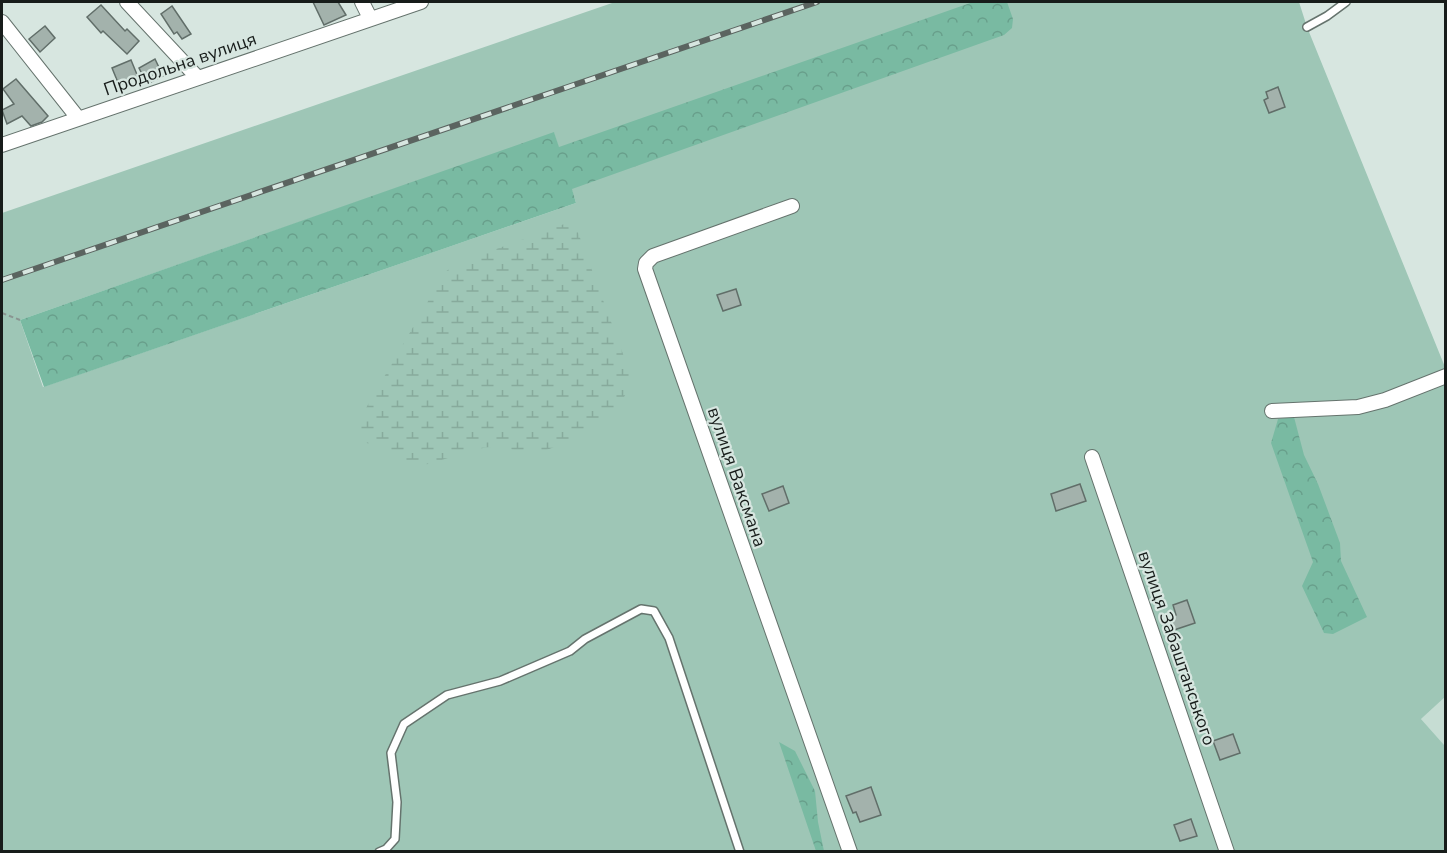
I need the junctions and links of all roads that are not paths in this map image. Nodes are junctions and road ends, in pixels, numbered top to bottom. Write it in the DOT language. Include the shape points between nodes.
graph roads {
  1 [pos="127,2"];
  2 [pos="362,2"];
  3 [pos="421,2"];
  4 [pos="1346,2"];
  5 [pos="370,18"];
  6 [pos="2,22"];
  7 [pos="1307,27"];
  8 [pos="197,77"];
  9 [pos="78,118"];
  10 [pos="2,145"];
  11 [pos="792,206"];
  12 [pos="1446,376"];
  13 [pos="1272,411"];
  14 [pos="1092,457"];
  15 [pos="379,852"];
  16 [pos="740,852"];
  17 [pos="849,852"];
  18 [pos="1227,852"];
  1 -- 8 [label="street"];
  2 -- 5 [label="street"];
  3 -- 5 [label="street, Продольна вулиця"];
  4 -- 7 [label="lane"];
  5 -- 8 [label="street, Продольна вулиця"];
  6 -- 9 [label="street"];
  8 -- 9 [label="street, Продольна вулиця"];
  9 -- 10 [label="street, Продольна вулиця"];
  11 -- 17 [label="street, вулиця Ваксмана" via="653,256 645,269"];
  12 -- 13 [label="street" via="1358,407"];
  14 -- 18 [label="street, вулиця Забаштанського"];
  15 -- 16 [label="lane" via="395,839 397,802 391,753 404,723 447,694 500,681 570,651 641,609 654,611 669,638"];
}
